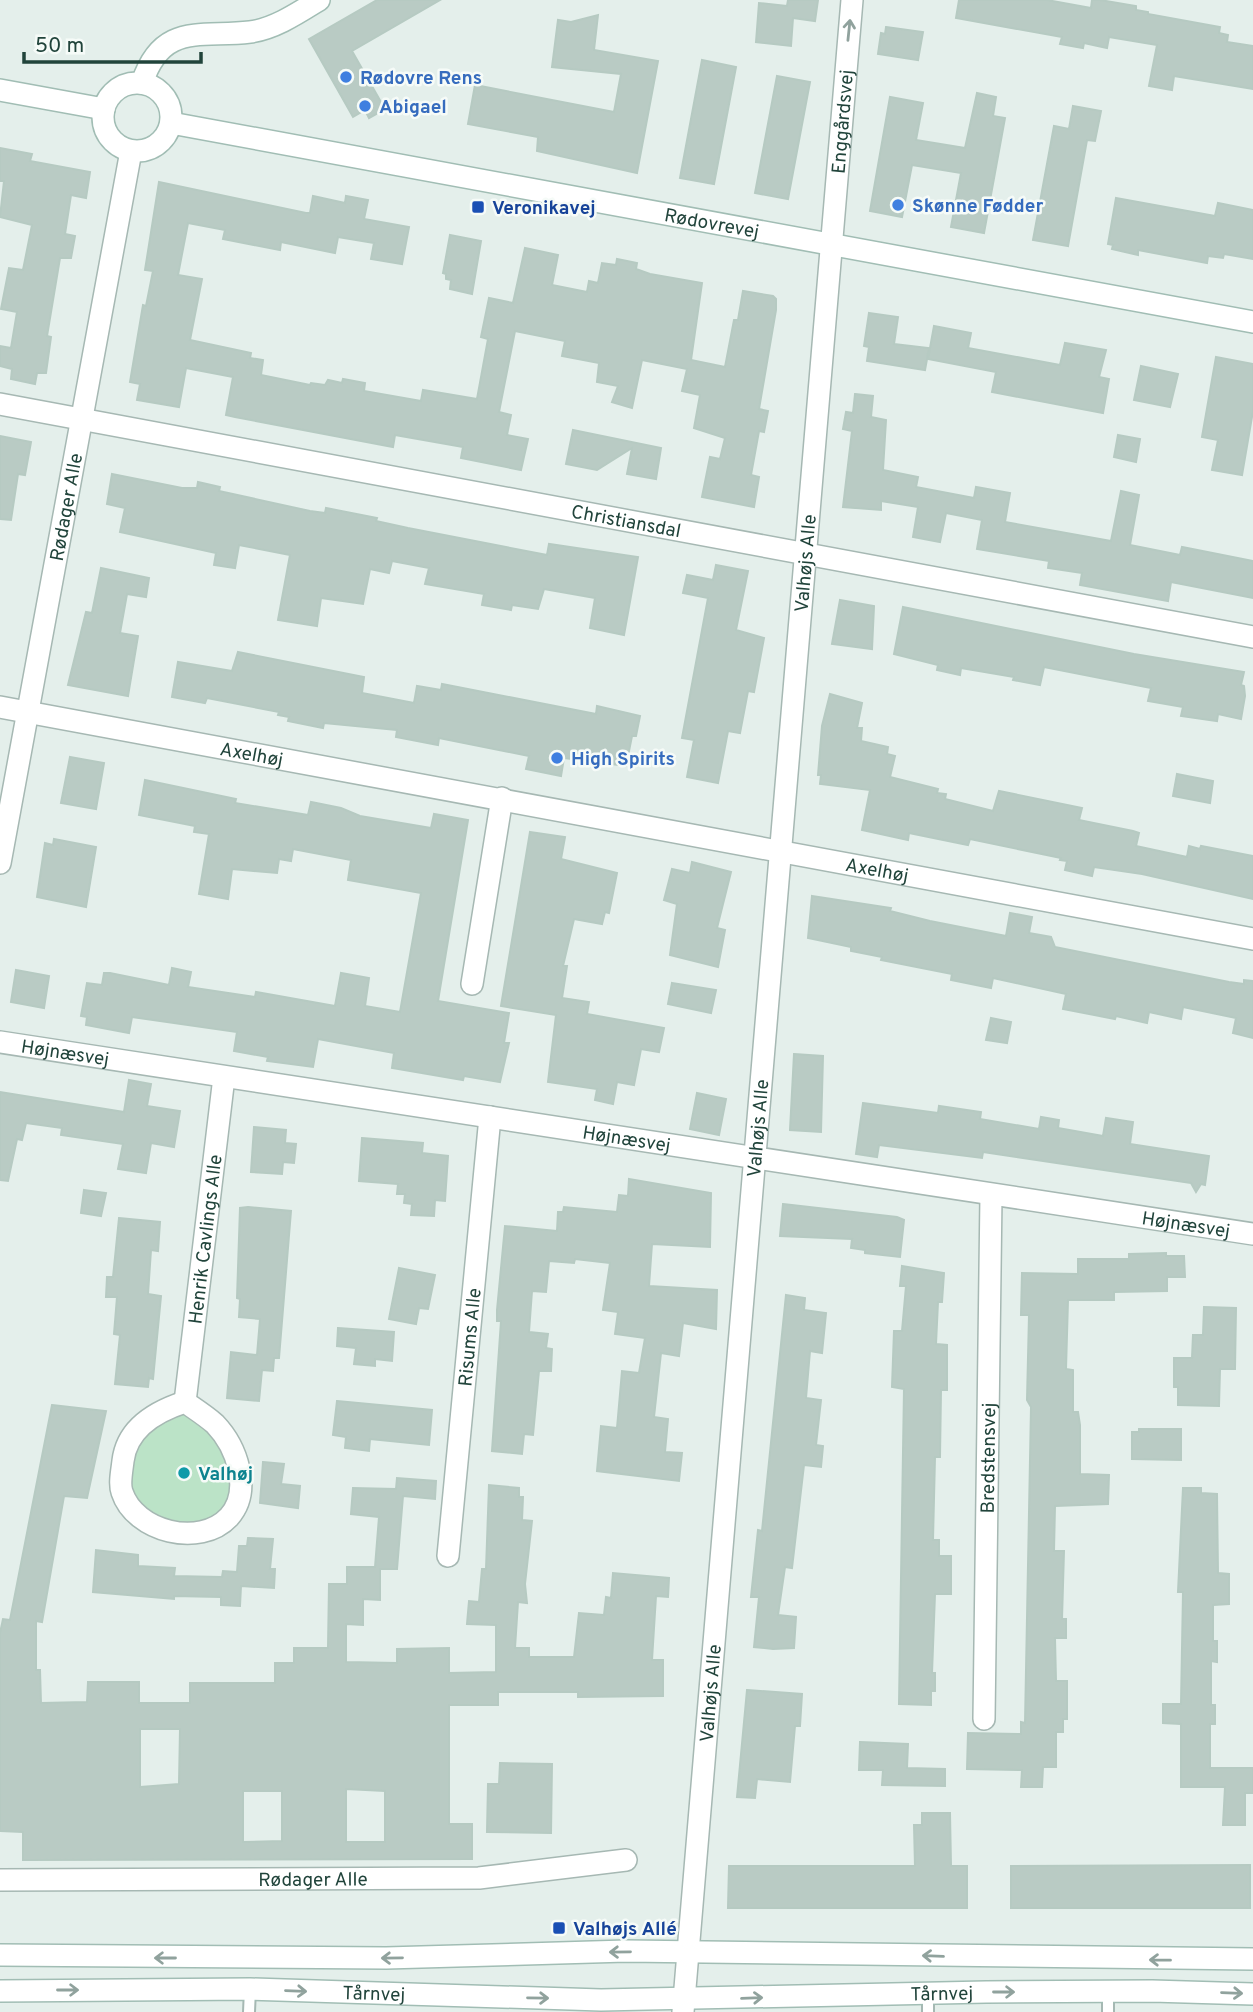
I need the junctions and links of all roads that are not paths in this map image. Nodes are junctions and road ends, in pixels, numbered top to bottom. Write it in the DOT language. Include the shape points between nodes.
graph roads {
  1 [pos="319,0"];
  2 [pos="852,0"];
  3 [pos="142,83"];
  4 [pos="0,90"];
  5 [pos="104,109"];
  6 [pos="171,123"];
  7 [pos="131,151"];
  8 [pos="830,244"];
  9 [pos="1253,323"];
  10 [pos="0,404"];
  11 [pos="81,421"];
  12 [pos="806,553"];
  13 [pos="1253,637"];
  14 [pos="0,707"];
  15 [pos="27,711"];
  16 [pos="502,798"];
  17 [pos="781,850"];
  18 [pos="0,863"];
  19 [pos="1253,939"];
  20 [pos="472,984"];
  21 [pos="0,1042"];
  22 [pos="224,1077"];
  23 [pos="490,1117"];
  24 [pos="754,1158"];
  25 [pos="991,1196"];
  26 [pos="1253,1234"];
  27 [pos="185,1402"];
  28 [pos="448,1556"];
  29 [pos="984,1719"];
  30 [pos="625,1860"];
  31 [pos="0,1880"];
  32 [pos="688,1952"];
  33 [pos="0,1955"];
  34 [pos="1253,1959"];
  35 [pos="250,1989"];
  36 [pos="0,1991"];
  37 [pos="1253,1994"];
  38 [pos="1108,2001"];
  39 [pos="928,2002"];
  40 [pos="683,2006"];
  41 [pos="249,2012"];
  1 -- 3 [label="street" via="290,18 252,32 191,33 166,46 149,62"];
  8 -- 2 [label="street, Enggårdsvej, one-way"];
  3 -- 5 [label="street" via="119,88"];
  3 -- 6 [label="street" via="166,99"];
  4 -- 5 [label="street"];
  5 -- 7 [label="street" via="109,137"];
  6 -- 7 [label="street" via="156,146"];
  6 -- 8 [label="street, Rødovrevej"];
  7 -- 11 [label="street, Rødager Alle"];
  8 -- 9 [label="street, Rødovrevej"];
  8 -- 12 [label="street, Valhøjs Alle"];
  10 -- 11 [label="street, Christiansdal"];
  11 -- 12 [label="street, Christiansdal"];
  11 -- 15 [label="street, Rødager Alle"];
  12 -- 13 [label="street, Christiansdal"];
  12 -- 17 [label="street, Valhøjs Alle"];
  14 -- 15 [label="street, Axelhøj"];
  15 -- 16 [label="street, Axelhøj"];
  15 -- 18 [label="street, Rødager Alle"];
  16 -- 17 [label="street, Axelhøj"];
  16 -- 20 [label="street"];
  17 -- 19 [label="street, Axelhøj"];
  17 -- 24 [label="street, Valhøjs Alle"];
  21 -- 22 [label="street, Højnæsvej"];
  22 -- 23 [label="street, Højnæsvej"];
  22 -- 27 [label="street, Henrik Cavlings Alle"];
  23 -- 24 [label="street, Højnæsvej"];
  23 -- 28 [label="street, Risums Alle"];
  24 -- 25 [label="street, Højnæsvej"];
  24 -- 32 [label="street, Valhøjs Alle"];
  25 -- 26 [label="street, Højnæsvej"];
  25 -- 29 [label="street, Bredstensvej"];
  27 -- 27 [label="street" via="158,1411 136,1429 124,1456 121,1491 133,1514 155,1529 185,1533 212,1527 229,1516 239,1493 241,1469 215,1424"];
  30 -- 31 [label="street, Rødager Alle" via="480,1878"];
  32 -- 33 [label="street, Tårnvej, one-way" via="386,1958"];
  34 -- 32 [label="street, Tårnvej, one-way"];
  32 -- 40 [label="street, Valhøjs Alle"];
  36 -- 35 [label="street, Tårnvej, one-way"];
  35 -- 40 [label="street, Tårnvej, one-way"];
  35 -- 41 [label="lane"];
  38 -- 37 [label="street, Tårnvej, one-way"];
  39 -- 38 [label="street, Tårnvej, one-way"];
  40 -- 39 [label="street, Tårnvej, one-way"];
}
